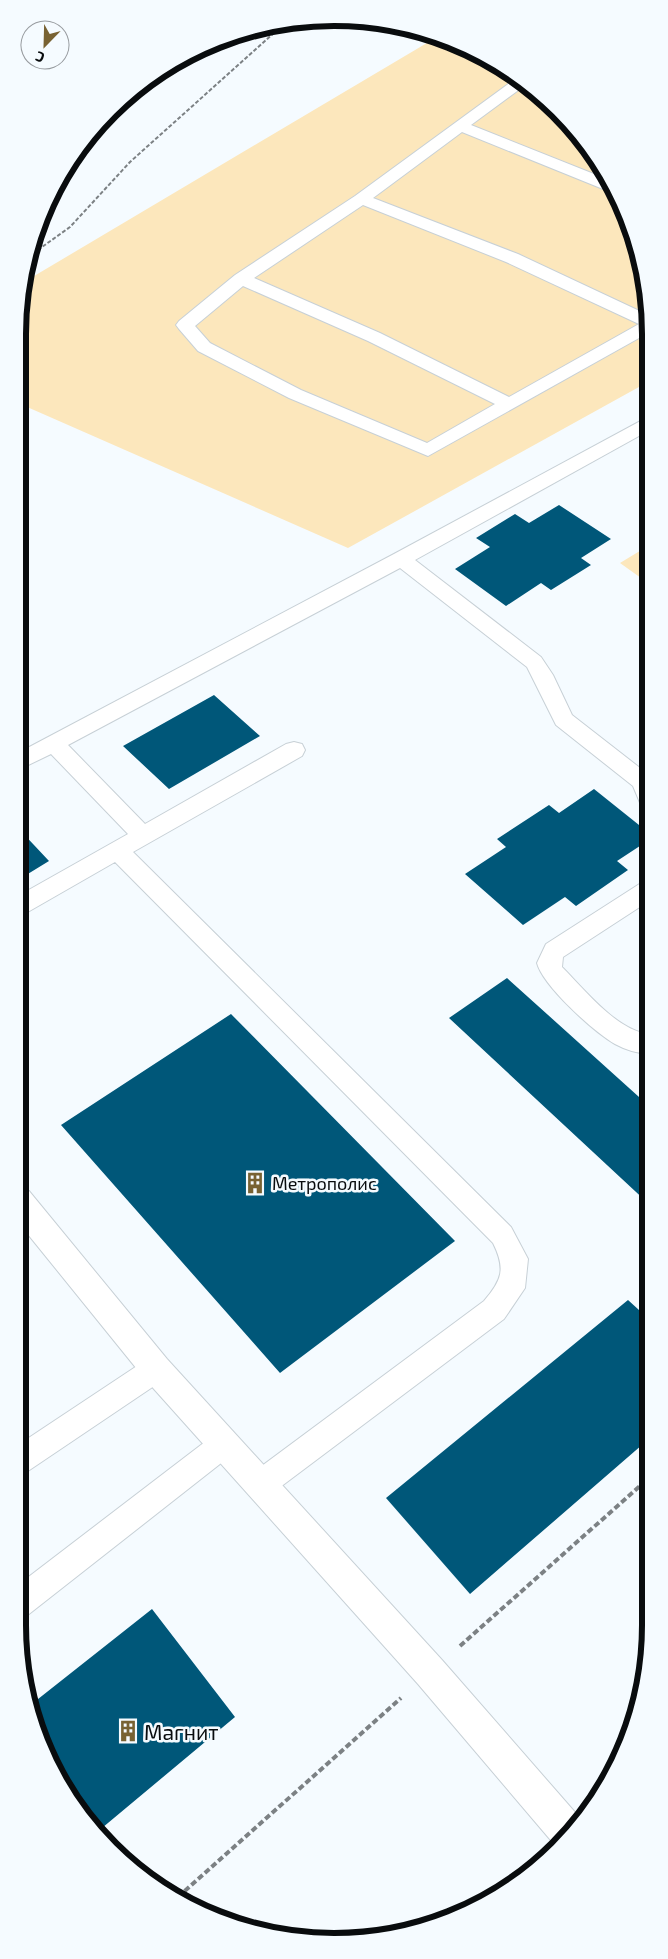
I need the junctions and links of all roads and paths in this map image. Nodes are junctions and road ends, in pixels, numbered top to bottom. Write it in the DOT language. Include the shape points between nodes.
graph roads {
  1 [pos="275,32"];
  2 [pos="515,86"];
  3 [pos="462,127"];
  4 [pos="603,183"];
  5 [pos="361,199"];
  6 [pos="38,250"];
  7 [pos="241,280"];
  8 [pos="641,321"];
  9 [pos="642,328"];
  10 [pos="509,404"];
  11 [pos="642,425"];
  12 [pos="401,560"];
  13 [pos="53,744"];
  14 [pos="294,750"];
  15 [pos="26,758"];
  16 [pos="642,782"];
  17 [pos="142,835"];
  18 [pos="117,850"];
  19 [pos="642,894"];
  20 [pos="26,902"];
  21 [pos="642,1045"];
  22 [pos="26,1210"];
  23 [pos="156,1369"];
  24 [pos="224,1444"];
  25 [pos="26,1456"];
  26 [pos="261,1484"];
  27 [pos="26,1597"];
  28 [pos="565,1828"];
  1 -- 6 [label="path" via="130,162 70,227"];
  2 -- 3 [label="lane"];
  3 -- 4 [label="lane"];
  3 -- 5 [label="lane"];
  5 -- 7 [label="lane"];
  5 -- 8 [label="lane" via="512,258"];
  7 -- 10 [label="lane" via="374,336"];
  7 -- 10 [label="lane" via="185,325 204,347 295,394 428,450"];
  9 -- 10 [label="lane"];
  11 -- 12 [label="lane"];
  12 -- 13 [label="lane"];
  12 -- 16 [label="lane" via="534,662 540,668 556,710 564,720"];
  13 -- 15 [label="lane"];
  13 -- 17 [label="lane"];
  14 -- 17 [label="lane"];
  17 -- 18 [label="lane"];
  18 -- 20 [label="lane"];
  18 -- 26 [label="lane" via="502,1235 515,1259 512,1288 494,1310"];
  19 -- 21 [label="lane" via="554,951 549,963 551,971 621,1037"];
  22 -- 23 [label="street"];
  23 -- 24 [label="street"];
  23 -- 25 [label="lane"];
  24 -- 26 [label="street"];
  24 -- 27 [label="lane"];
  26 -- 28 [label="street"];
}
